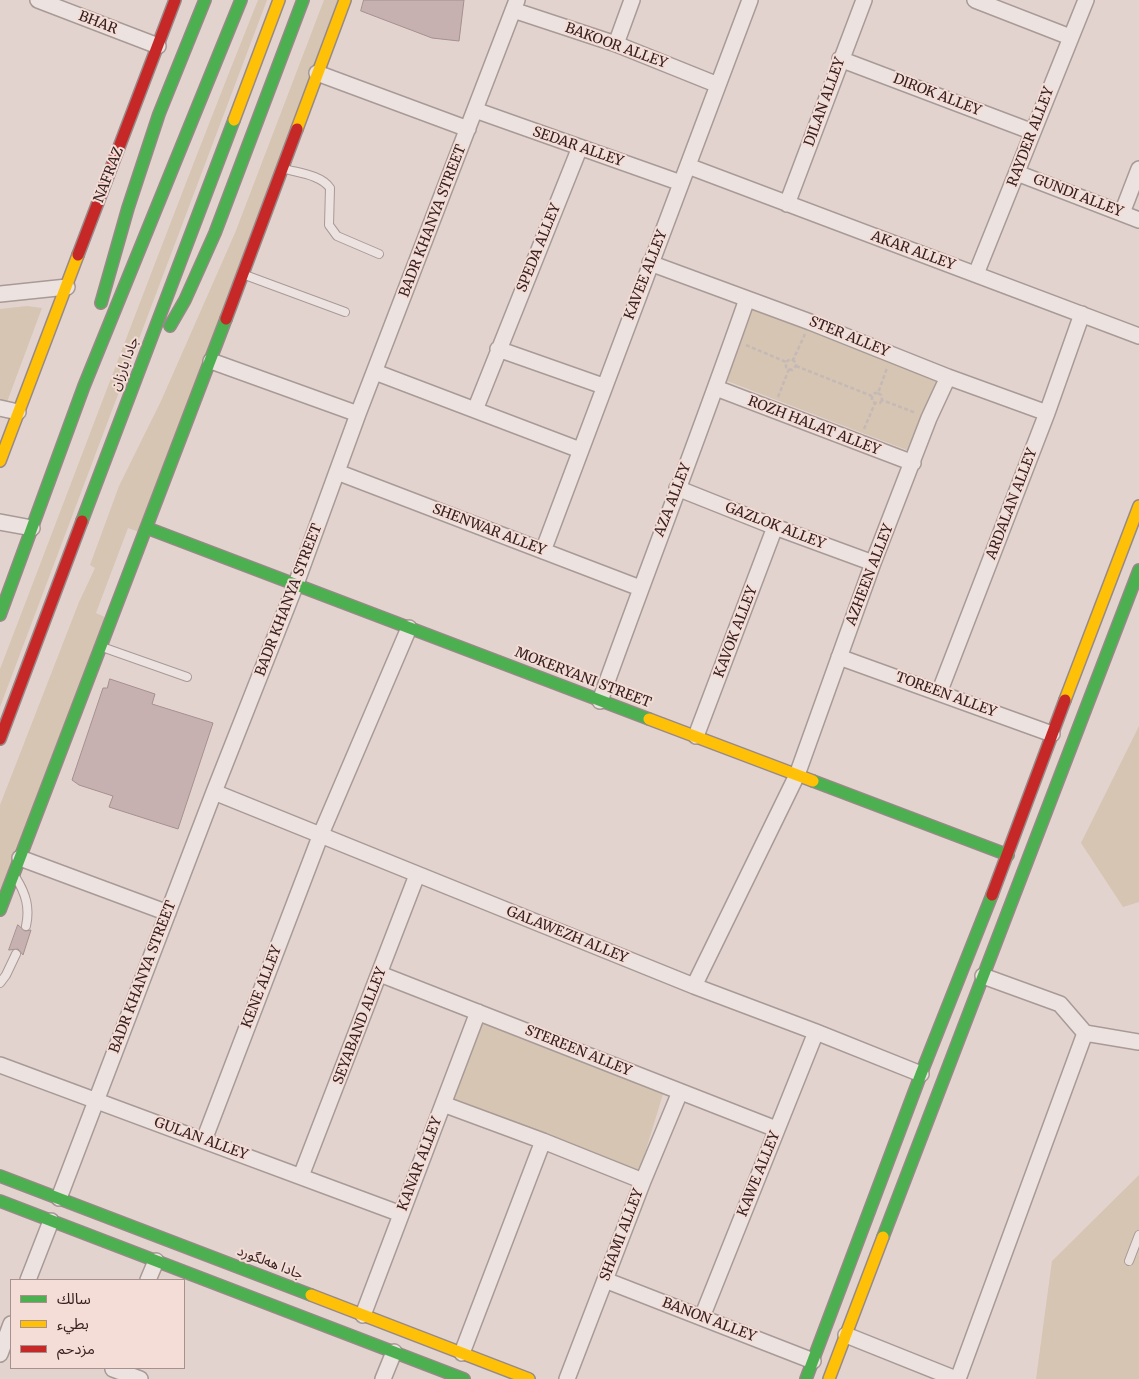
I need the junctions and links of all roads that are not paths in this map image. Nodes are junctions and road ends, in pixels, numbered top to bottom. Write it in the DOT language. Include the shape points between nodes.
graph roads {
  1 [pos="38,0"];
  2 [pos="175,0"];
  3 [pos="205,0"];
  4 [pos="241,0"];
  5 [pos="279,0"];
  6 [pos="303,0"];
  7 [pos="345,0"];
  8 [pos="632,0"];
  9 [pos="750,0"];
  10 [pos="864,0"];
  11 [pos="975,0"];
  12 [pos="1086,0"];
  13 [pos="515,5"];
  14 [pos="1070,37"];
  15 [pos="616,44"];
  16 [pos="158,46"];
  17 [pos="840,59"];
  18 [pos="317,73"];
  19 [pos="718,85"];
  20 [pos="475,110"];
  21 [pos="468,129"];
  22 [pos="1033,132"];
  23 [pos="580,147"];
  24 [pos="688,166"];
  25 [pos="283,168"];
  26 [pos="1139,169"];
  27 [pos="1017,173"];
  28 [pos="681,183"];
  29 [pos="787,204"];
  30 [pos="1122,213"];
  31 [pos="1139,220"];
  32 [pos="379,254"];
  33 [pos="650,263"];
  34 [pos="244,274"];
  35 [pos="976,274"];
  36 [pos="67,287"];
  37 [pos="0,294"];
  38 [pos="747,299"];
  39 [pos="345,312"];
  40 [pos="1082,314"];
  41 [pos="1139,336"];
  42 [pos="498,348"];
  43 [pos="212,361"];
  44 [pos="375,372"];
  45 [pos="948,377"];
  46 [pos="84,386"];
  47 [pos="603,386"];
  48 [pos="716,388"];
  49 [pos="125,406"];
  50 [pos="0,408"];
  51 [pos="474,410"];
  52 [pos="18,412"];
  53 [pos="1047,413"];
  54 [pos="358,414"];
  55 [pos="580,450"];
  56 [pos="0,461"];
  57 [pos="913,463"];
  58 [pos="338,472"];
  59 [pos="677,488"];
  60 [pos="1139,506"];
  61 [pos="0,522"];
  62 [pos="775,527"];
  63 [pos="32,528"];
  64 [pos="147,528"];
  65 [pos="543,551"];
  66 [pos="873,563"];
  67 [pos="1139,570"];
  68 [pos="296,584"];
  69 [pos="640,588"];
  70 [pos="0,615"];
  71 [pos="409,628"];
  72 [pos="100,646"];
  73 [pos="839,657"];
  74 [pos="186,677"];
  75 [pos="939,693"];
  76 [pos="600,701"];
  77 [pos="1052,734"];
  78 [pos="696,736"];
  79 [pos="0,739"];
  80 [pos="796,775"];
  81 [pos="214,792"];
  82 [pos="321,834"];
  83 [pos="1008,855"];
  84 [pos="20,858"];
  85 [pos="14,874"];
  86 [pos="417,875"];
  87 [pos="0,910"];
  88 [pos="168,913"];
  89 [pos="26,926"];
  90 [pos="16,954"];
  91 [pos="380,974"];
  92 [pos="983,976"];
  93 [pos="0,983"];
  94 [pos="694,986"];
  95 [pos="478,1012"];
  96 [pos="816,1032"];
  97 [pos="1085,1033"];
  98 [pos="1139,1042"];
  99 [pos="0,1065"];
  100 [pos="921,1074"];
  101 [pos="680,1092"];
  102 [pos="97,1100"];
  103 [pos="443,1104"];
  104 [pos="776,1129"];
  105 [pos="204,1140"];
  106 [pos="543,1141"];
  107 [pos="0,1176"];
  108 [pos="301,1176"];
  109 [pos="643,1181"];
  110 [pos="59,1198"];
  111 [pos="0,1201"];
  112 [pos="401,1214"];
  113 [pos="51,1221"];
  114 [pos="1139,1235"];
  115 [pos="156,1261"];
  116 [pos="1129,1261"];
  117 [pos="28,1279"];
  118 [pos="148,1279"];
  119 [pos="605,1280"];
  120 [pos="363,1315"];
  121 [pos="702,1318"];
  122 [pos="10,1327"];
  123 [pos="846,1335"];
  124 [pos="394,1352"];
  125 [pos="462,1353"];
  126 [pos="0,1354"];
  127 [pos="813,1361"];
  128 [pos="112,1372"];
  129 [pos="140,1379"];
  130 [pos="384,1379"];
  131 [pos="464,1379"];
  132 [pos="529,1379"];
  133 [pos="567,1379"];
  134 [pos="806,1379"];
  135 [pos="829,1379"];
  136 [pos="957,1379"];
  1 -- 16 [label="street, BHAR"];
  2 -- 16 [label="main road, NAFRAZ"];
  3 -- 46 [label="main road" via="159,114 128,208 97,320"];
  4 -- 46 [label="main road"];
  5 -- 49 [label="main road, جادا بارزان"];
  6 -- 49 [label="main road" via="215,233 185,300"];
  7 -- 18 [label="main road"];
  8 -- 15 [label="street"];
  9 -- 19 [label="street, KAVEE ALLEY"];
  10 -- 17 [label="street, DILAN ALLEY"];
  11 -- 14 [label="street"];
  12 -- 14 [label="street, RAYDER ALLEY"];
  13 -- 15 [label="street, BAKOOR ALLEY"];
  13 -- 20 [label="street, BADR KHANYA STREET"];
  14 -- 22 [label="street, RAYDER ALLEY"];
  15 -- 19 [label="street, BAKOOR ALLEY"];
  16 -- 36 [label="main road, NAFRAZ"];
  17 -- 22 [label="street, DIROK ALLEY"];
  17 -- 29 [label="street, DILAN ALLEY"];
  18 -- 21 [label="street"];
  18 -- 25 [label="main road"];
  19 -- 24 [label="street, KAVEE ALLEY"];
  20 -- 21 [label="street, BADR KHANYA STREET"];
  20 -- 23 [label="street, SEDAR ALLEY"];
  21 -- 44 [label="street, BADR KHANYA STREET"];
  22 -- 27 [label="street, RAYDER ALLEY"];
  23 -- 28 [label="street, SEDAR ALLEY"];
  23 -- 42 [label="street, SPEDA ALLEY"];
  24 -- 28 [label="street, KAVEE ALLEY"];
  24 -- 29 [label="street, AKAR ALLEY"];
  25 -- 32 [label="lane" via="327,184 330,188 329,225 338,236"];
  25 -- 34 [label="main road"];
  26 -- 30 [label="street"];
  27 -- 30 [label="street, GUNDI ALLEY"];
  27 -- 35 [label="street, RAYDER ALLEY"];
  28 -- 33 [label="street, KAVEE ALLEY"];
  29 -- 35 [label="street, AKAR ALLEY"];
  30 -- 31 [label="street, GUNDI ALLEY"];
  33 -- 38 [label="street, STER ALLEY"];
  33 -- 47 [label="street, KAVEE ALLEY"];
  34 -- 39 [label="lane"];
  34 -- 43 [label="main road"];
  35 -- 40 [label="street, AKAR ALLEY"];
  36 -- 37 [label="street"];
  36 -- 52 [label="main road, NAFRAZ"];
  38 -- 45 [label="street, STER ALLEY"];
  38 -- 48 [label="street, AZA ALLEY"];
  40 -- 41 [label="street, AKAR ALLEY"];
  40 -- 53 [label="street, ARDALAN ALLEY"];
  42 -- 47 [label="street"];
  42 -- 51 [label="street, SPEDA ALLEY"];
  43 -- 54 [label="street"];
  43 -- 64 [label="main road"];
  44 -- 51 [label="street"];
  44 -- 54 [label="street, BADR KHANYA STREET"];
  45 -- 53 [label="street, STER ALLEY"];
  45 -- 57 [label="street, AZHEEN ALLEY"];
  46 -- 63 [label="main road"];
  47 -- 55 [label="street, KAVEE ALLEY"];
  48 -- 57 [label="street, ROZH HALAT ALLEY"];
  48 -- 59 [label="street, AZA ALLEY"];
  49 -- 79 [label="main road, جادا بارزان"];
  50 -- 52 [label="street"];
  51 -- 55 [label="street"];
  52 -- 56 [label="main road, NAFRAZ"];
  53 -- 75 [label="street, ARDALAN ALLEY"];
  54 -- 58 [label="street, BADR KHANYA STREET"];
  55 -- 65 [label="street, KAVEE ALLEY"];
  57 -- 66 [label="street, AZHEEN ALLEY"];
  58 -- 65 [label="street, SHENWAR ALLEY"];
  58 -- 68 [label="street, BADR KHANYA STREET"];
  59 -- 62 [label="street, GAZLOK ALLEY"];
  59 -- 69 [label="street, AZA ALLEY"];
  60 -- 77 [label="main road"];
  61 -- 63 [label="street"];
  62 -- 66 [label="street, GAZLOK ALLEY"];
  62 -- 78 [label="street, KAVOK ALLEY"];
  63 -- 70 [label="main road"];
  64 -- 68 [label="main road, MOKERYANI STREET"];
  64 -- 72 [label="main road"];
  65 -- 69 [label="street, SHENWAR ALLEY"];
  66 -- 73 [label="street, AZHEEN ALLEY"];
  67 -- 92 [label="main road"];
  68 -- 71 [label="main road, MOKERYANI STREET"];
  68 -- 81 [label="street, BADR KHANYA STREET"];
  69 -- 76 [label="street, AZA ALLEY"];
  71 -- 76 [label="main road, MOKERYANI STREET"];
  71 -- 82 [label="street, KENE ALLEY"];
  72 -- 74 [label="lane"];
  72 -- 84 [label="main road"];
  73 -- 75 [label="street, TOREEN ALLEY"];
  73 -- 80 [label="street, AZHEEN ALLEY"];
  75 -- 77 [label="street, TOREEN ALLEY"];
  76 -- 78 [label="main road, MOKERYANI STREET"];
  77 -- 83 [label="main road"];
  78 -- 80 [label="main road, MOKERYANI STREET"];
  80 -- 83 [label="main road, MOKERYANI STREET"];
  80 -- 94 [label="street, AZHEEN ALLEY"];
  81 -- 82 [label="street, GALAWEZH ALLEY"];
  81 -- 88 [label="street, BADR KHANYA STREET"];
  82 -- 86 [label="street, GALAWEZH ALLEY"];
  82 -- 105 [label="street, KENE ALLEY"];
  83 -- 100 [label="main road"];
  84 -- 85 [label="main road"];
  84 -- 88 [label="street"];
  85 -- 87 [label="main road"];
  85 -- 89 [label="lane" via="27,900"];
  86 -- 91 [label="street, SEYABAND ALLEY"];
  86 -- 94 [label="street, GALAWEZH ALLEY"];
  88 -- 102 [label="street, BADR KHANYA STREET"];
  90 -- 93 [label="lane"];
  91 -- 95 [label="street, STEREEN ALLEY"];
  91 -- 108 [label="street, SEYABAND ALLEY"];
  92 -- 97 [label="street" via="1060,1004"];
  92 -- 123 [label="main road"];
  94 -- 96 [label="street, GALAWEZH ALLEY"];
  95 -- 101 [label="street, STEREEN ALLEY"];
  95 -- 103 [label="street, KANAR ALLEY"];
  96 -- 100 [label="street, GALAWEZH ALLEY"];
  96 -- 104 [label="street, KAWE ALLEY"];
  97 -- 98 [label="street"];
  97 -- 136 [label="street"];
  99 -- 102 [label="street, GULAN ALLEY"];
  100 -- 127 [label="main road"];
  101 -- 104 [label="street, STEREEN ALLEY"];
  101 -- 109 [label="street, SHAMI ALLEY"];
  102 -- 105 [label="street, GULAN ALLEY"];
  102 -- 110 [label="street, BADR KHANYA STREET"];
  103 -- 106 [label="street"];
  103 -- 112 [label="street, KANAR ALLEY"];
  104 -- 121 [label="street, KAWE ALLEY"];
  105 -- 108 [label="street, GULAN ALLEY"];
  106 -- 109 [label="street"];
  106 -- 125 [label="street"];
  107 -- 110 [label="main road, جادا هەلگورد"];
  108 -- 112 [label="street, GULAN ALLEY"];
  109 -- 119 [label="street, SHAMI ALLEY"];
  110 -- 113 [label="main road"];
  110 -- 120 [label="main road, جادا هەلگورد"];
  111 -- 113 [label="main road"];
  112 -- 120 [label="street, KANAR ALLEY"];
  113 -- 115 [label="main road"];
  113 -- 117 [label="street"];
  114 -- 116 [label="lane"];
  115 -- 118 [label="street"];
  115 -- 124 [label="main road"];
  119 -- 121 [label="street, BANON ALLEY"];
  119 -- 133 [label="street, SHAMI ALLEY"];
  120 -- 125 [label="main road, جادا هەلگورد"];
  121 -- 127 [label="street, BANON ALLEY"];
  122 -- 126 [label="street"];
  123 -- 135 [label="main road"];
  123 -- 136 [label="street"];
  124 -- 130 [label="street"];
  124 -- 131 [label="main road"];
  125 -- 132 [label="main road, جادا هەلگورد"];
  127 -- 134 [label="main road"];
  128 -- 129 [label="street"];
}
